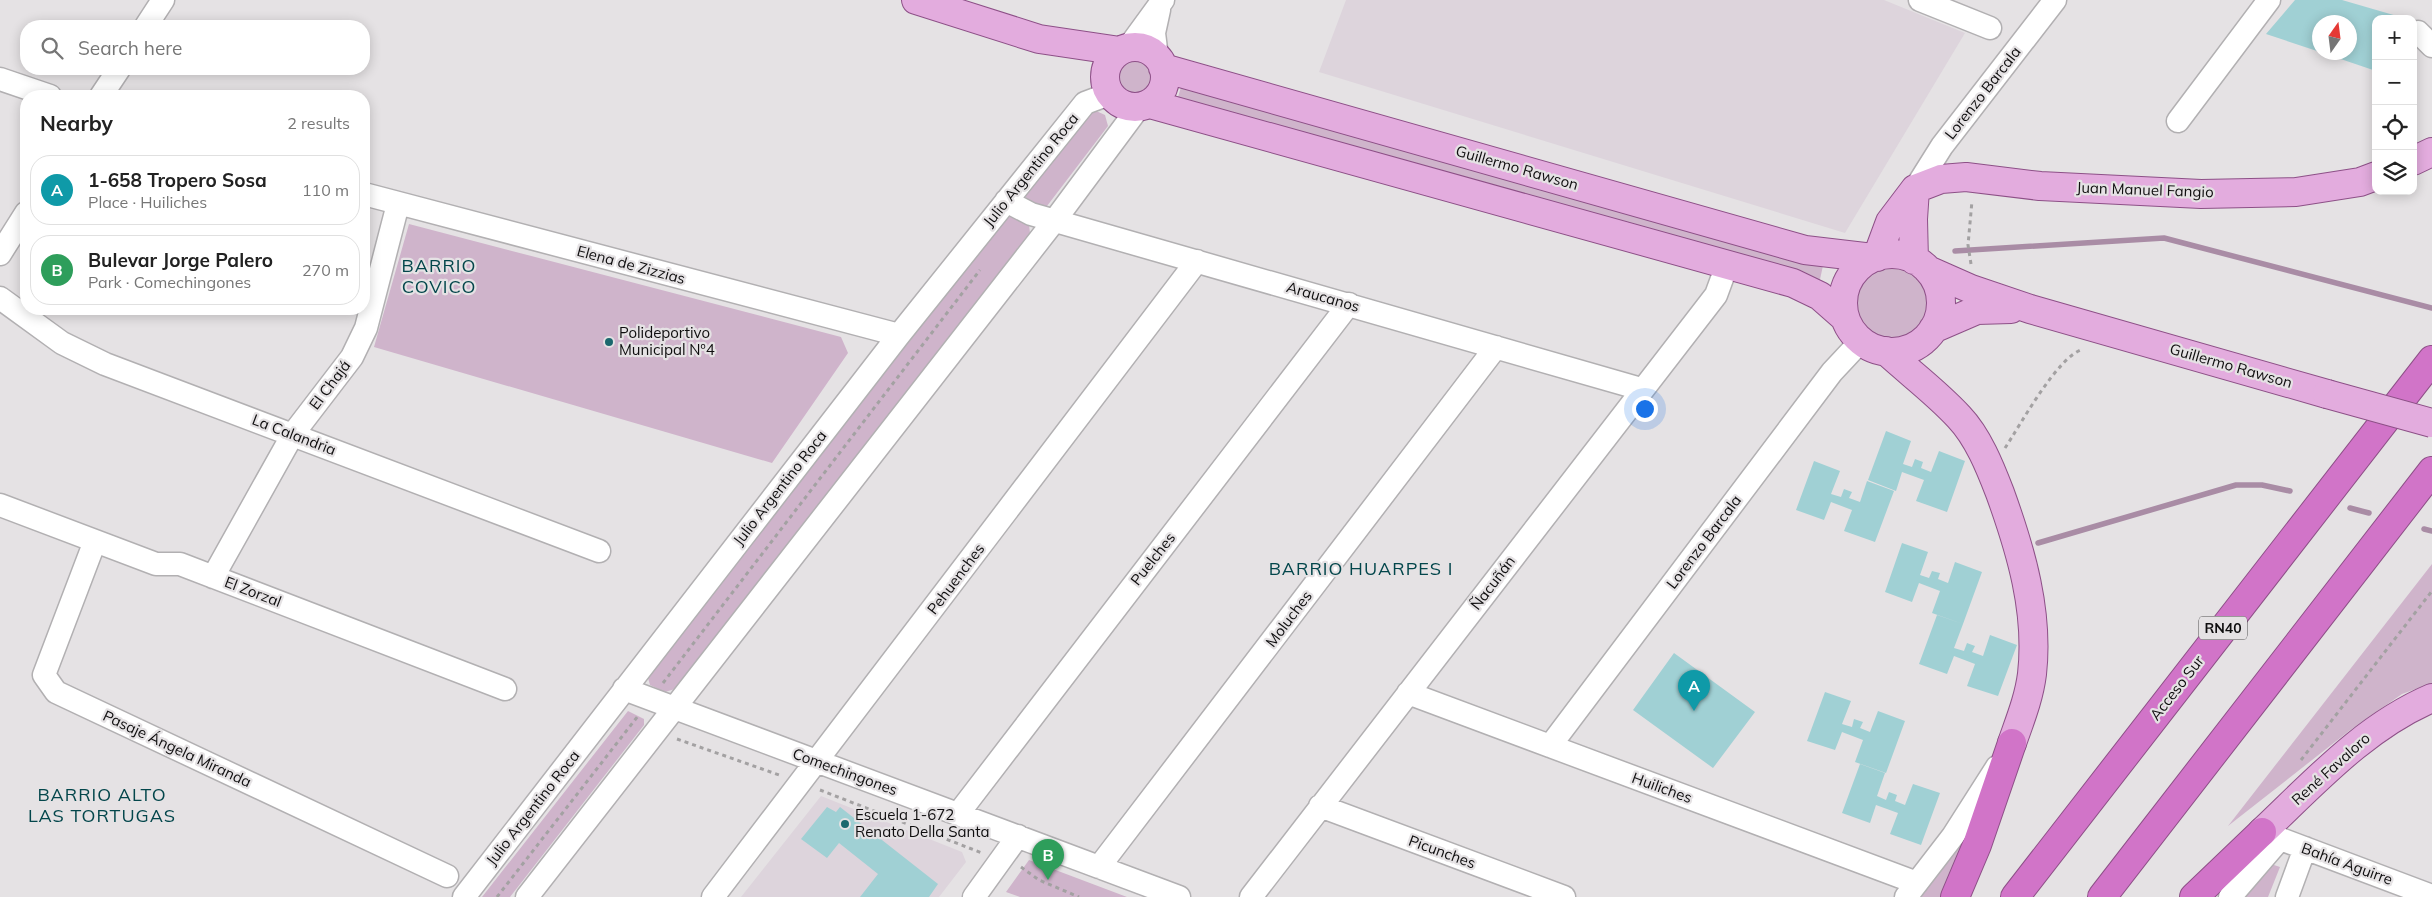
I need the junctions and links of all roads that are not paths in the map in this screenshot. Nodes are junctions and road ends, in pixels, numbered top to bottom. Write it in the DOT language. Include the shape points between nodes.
graph roads {
  1 [pos="163,0"];
  2 [pos="916,0"];
  3 [pos="1920,0"];
  4 [pos="2055,0"];
  5 [pos="2269,0"];
  6 [pos="1162,1"];
  7 [pos="150,20"];
  8 [pos="1990,28"];
  9 [pos="1160,62"];
  10 [pos="1116,66"];
  11 [pos="115,75"];
  12 [pos="0,79"];
  13 [pos="32,90"];
  14 [pos="105,90"];
  15 [pos="1144,106"];
  16 [pos="2178,121"];
  17 [pos="2432,152"];
  18 [pos="2417,159"];
  19 [pos="2372,178"];
  20 [pos="1915,188"];
  21 [pos="370,196"];
  22 [pos="1006,202"];
  23 [pos="398,204"];
  24 [pos="1055,220"];
  25 [pos="20,222"];
  26 [pos="0,254"];
  27 [pos="1875,258"];
  28 [pos="1197,261"];
  29 [pos="1727,265"];
  30 [pos="1921,265"];
  31 [pos="0,298"];
  32 [pos="1349,304"];
  33 [pos="2030,309"];
  34 [pos="370,312"];
  35 [pos="20,313"];
  36 [pos="23,315"];
  37 [pos="369,315"];
  38 [pos="1845,318"];
  39 [pos="1933,329"];
  40 [pos="899,335"];
  41 [pos="1873,346"];
  42 [pos="1496,347"];
  43 [pos="2432,360"];
  44 [pos="1641,389"];
  45 [pos="2432,423"];
  46 [pos="293,434"];
  47 [pos="2432,471"];
  48 [pos="0,505"];
  49 [pos="95,541"];
  50 [pos="599,551"];
  51 [pos="213,577"];
  52 [pos="505,689"];
  53 [pos="624,689"];
  54 [pos="1408,693"];
  55 [pos="2432,698"];
  56 [pos="674,709"];
  57 [pos="2012,743"];
  58 [pos="1550,746"];
  59 [pos="818,762"];
  60 [pos="1320,806"];
  61 [pos="958,814"];
  62 [pos="1018,836"];
  63 [pos="2271,836"];
  64 [pos="2305,848"];
  65 [pos="1100,867"];
  66 [pos="447,876"];
  67 [pos="1911,890"];
  68 [pos="2403,891"];
  69 [pos="2432,896"];
  70 [pos="464,897"];
  71 [pos="527,897"];
  72 [pos="713,897"];
  73 [pos="975,897"];
  74 [pos="1179,897"];
  75 [pos="1251,897"];
  76 [pos="1564,897"];
  77 [pos="1955,897"];
  78 [pos="2015,897"];
  79 [pos="2102,897"];
  80 [pos="2194,897"];
  81 [pos="2230,897"];
  82 [pos="2287,897"];
  1 -- 7 [label="street"];
  2 -- 10 [label="main road"];
  3 -- 8 [label="street"];
  4 -- 20 [label="street, Lorenzo Barcala" via="1942,146"];
  5 -- 16 [label="street"];
  6 -- 9 [label="street" via="1154,34"];
  6 -- 10 [label="street"];
  9 -- 10 [label="main road" via="1144,48"];
  9 -- 15 [label="main road" via="1164,84 1161,92"];
  9 -- 27 [label="main road, Guillermo Rawson" via="1805,250"];
  10 -- 15 [label="main road" via="1122,105"];
  10 -- 22 [label="street, Julio Argentino Roca"];
  11 -- 14 [label="street"];
  12 -- 13 [label="street"];
  15 -- 24 [label="street"];
  15 -- 29 [label="main road"];
  17 -- 18 [label="main road"];
  19 -- 20 [label="main road, Juan Manuel Fangio" via="2296,192 2201,194 2040,186 1966,177 1941,179"];
  20 -- 27 [label="main road, Lorenzo Barcala" via="1890,222"];
  20 -- 30 [label="main road, Lorenzo Barcala" via="1913,219"];
  21 -- 23 [label="street, Elena de Zizzias"];
  22 -- 24 [label="street, Araucanos" via="1031,214"];
  22 -- 40 [label="street, Julio Argentino Roca"];
  23 -- 34 [label="street, El Chajá"];
  23 -- 40 [label="street, Elena de Zizzias"];
  24 -- 28 [label="street, Araucanos"];
  24 -- 56 [label="street"];
  25 -- 26 [label="street"];
  27 -- 30 [label="main road" via="1893,254"];
  27 -- 38 [label="main road" via="1861,265 1850,279 1842,304"];
  28 -- 32 [label="street, Araucanos"];
  28 -- 59 [label="street, Pehuenches"];
  29 -- 38 [label="main road" via="1804,288 1831,304"];
  29 -- 44 [label="street, Ñacuñán" via="1716,295"];
  30 -- 33 [label="main road, Guillermo Rawson" via="1971,289"];
  30 -- 39 [label="main road" via="1937,286 1941,300"];
  31 -- 35 [label="street, La Calandria"];
  32 -- 42 [label="street, Araucanos"];
  32 -- 61 [label="street, Puelches"];
  33 -- 39 [label="main road, Guillermo Rawson" via="1977,310"];
  33 -- 45 [label="main road, Guillermo Rawson, bridge"];
  36 -- 46 [label="street, La Calandria" via="83,355"];
  37 -- 46 [label="street, El Chajá" via="352,357"];
  38 -- 41 [label="main road" via="1852,330"];
  39 -- 41 [label="main road" via="1923,341 1910,348"];
  40 -- 53 [label="street, Julio Argentino Roca"];
  41 -- 57 [label="main road" via="1960,418 1989,465 2020,552 2034,637 2026,704"];
  41 -- 58 [label="street, Lorenzo Barcala" via="1832,372"];
  42 -- 44 [label="street, Araucanos"];
  42 -- 65 [label="street, Moluches"];
  43 -- 78 [label="highway, Acceso Sur / RN40"];
  44 -- 54 [label="street, Ñacuñán"];
  46 -- 50 [label="street, La Calandria"];
  46 -- 51 [label="street, El Chajá"];
  47 -- 79 [label="highway"];
  48 -- 49 [label="street, El Zorzal"];
  49 -- 51 [label="street, El Zorzal" via="156,564 180,564"];
  49 -- 66 [label="street, Pasaje Ángela Miranda" via="44,675 56,692"];
  51 -- 52 [label="street, El Zorzal"];
  53 -- 56 [label="street, Comechingones"];
  53 -- 70 [label="street, Julio Argentino Roca"];
  54 -- 58 [label="street, Huiliches"];
  54 -- 60 [label="street, Ñacuñán"];
  55 -- 63 [label="main road, René Favaloro" via="2410,707 2361,739"];
  56 -- 59 [label="street, Comechingones"];
  56 -- 71 [label="street"];
  57 -- 67 [label="street" via="1953,836"];
  57 -- 77 [label="highway" via="1977,845"];
  58 -- 67 [label="street, Huiliches"];
  59 -- 61 [label="street, Comechingones"];
  59 -- 72 [label="street, Pehuenches"];
  60 -- 75 [label="street, Ñacuñán"];
  60 -- 76 [label="street, Picunches"];
  61 -- 62 [label="street, Comechingones"];
  62 -- 65 [label="street, Comechingones"];
  62 -- 73 [label="street"];
  63 -- 64 [label="street, Bahía Aguirre"];
  63 -- 80 [label="highway"];
  63 -- 81 [label="street, René Favaloro"];
  64 -- 68 [label="street, Bahía Aguirre"];
  64 -- 82 [label="street"];
  65 -- 74 [label="street, Comechingones"];
  68 -- 69 [label="street, Bahía Aguirre"];
}
